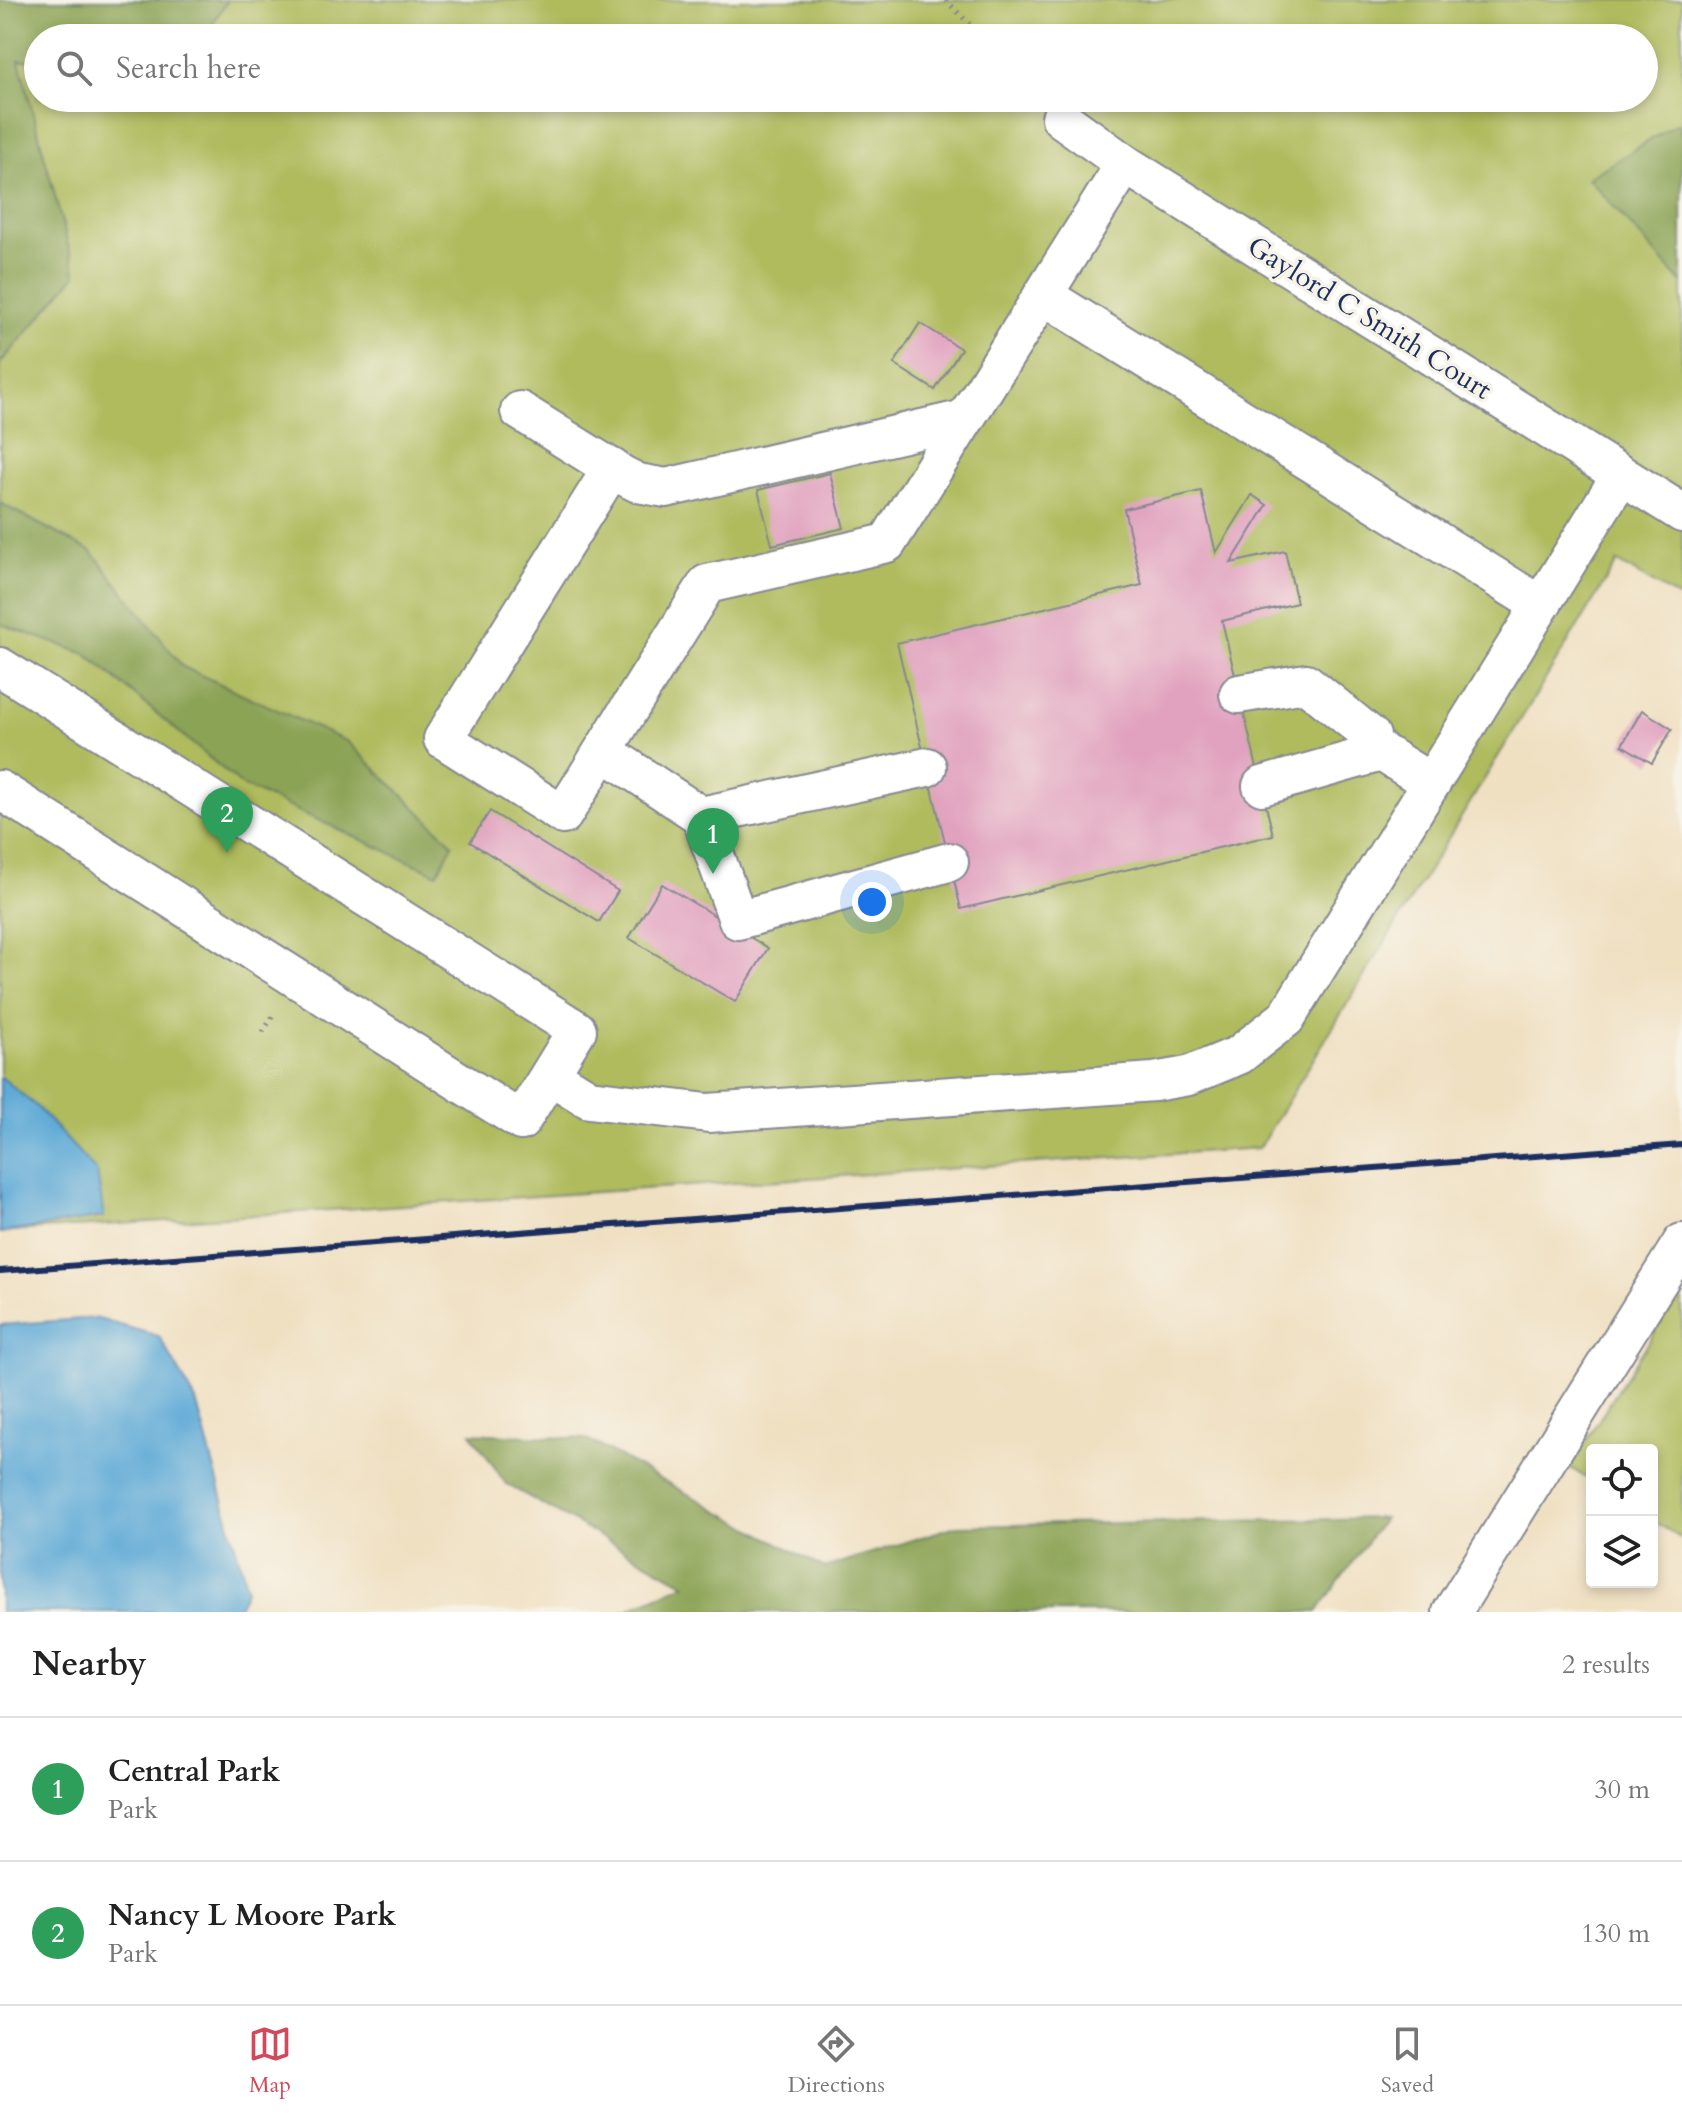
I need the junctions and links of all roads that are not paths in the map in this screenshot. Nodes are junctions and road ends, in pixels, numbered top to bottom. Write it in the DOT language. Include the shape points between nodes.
graph roads {
  1 [pos="1061,118"];
  2 [pos="1125,164"];
  3 [pos="1043,295"];
  4 [pos="520,411"];
  5 [pos="965,419"];
  6 [pos="612,468"];
  7 [pos="1621,475"];
  8 [pos="1682,513"];
  9 [pos="1540,605"];
  10 [pos="0,667"];
  11 [pos="1239,694"];
  12 [pos="1372,746"];
  13 [pos="603,751"];
  14 [pos="927,767"];
  15 [pos="1431,783"];
  16 [pos="1262,786"];
  17 [pos="0,790"];
  18 [pos="701,816"];
  19 [pos="949,862"];
  20 [pos="550,1075"];
  21 [pos="1682,1243"];
  22 [pos="1452,1612"];
  1 -- 2 [label="street, Gaylord C Smith Court"];
  2 -- 3 [label="street"];
  2 -- 7 [label="street, Gaylord C Smith Court"];
  3 -- 5 [label="street"];
  3 -- 9 [label="street"];
  4 -- 6 [label="street"];
  5 -- 6 [label="street" via="666,488 638,483"];
  5 -- 13 [label="street" via="887,543 707,584"];
  6 -- 13 [label="street" via="443,739 563,815"];
  7 -- 8 [label="street, Gaylord C Smith Court"];
  7 -- 9 [label="street"];
  9 -- 15 [label="street"];
  10 -- 20 [label="street" via="577,1030"];
  11 -- 12 [label="street" via="1306,683 1371,736"];
  12 -- 15 [label="street"];
  12 -- 16 [label="street" via="1374,754"];
  13 -- 18 [label="street"];
  14 -- 18 [label="street"];
  15 -- 20 [label="street" via="1286,1018 1239,1055 1188,1076 708,1113 589,1099"];
  17 -- 20 [label="street" via="521,1121"];
  18 -- 19 [label="street" via="738,920"];
  21 -- 22 [label="street"];
}
